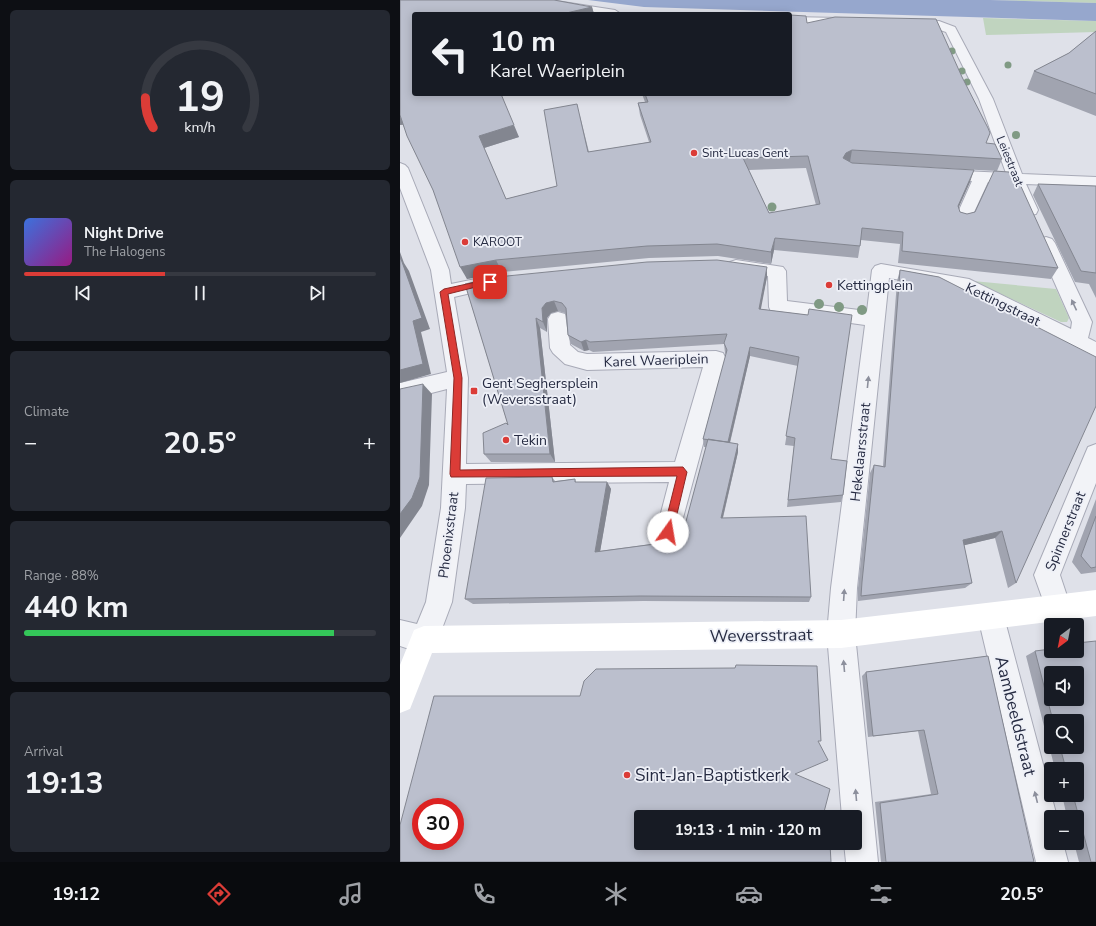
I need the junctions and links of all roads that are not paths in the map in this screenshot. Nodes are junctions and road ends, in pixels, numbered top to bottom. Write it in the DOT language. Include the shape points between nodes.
graph roads {
  1 [pos="529,0"];
  2 [pos="603,12"];
  3 [pos="792,21"];
  4 [pos="853,23"];
  5 [pos="900,24"];
  6 [pos="400,168"];
  7 [pos="926,174"];
  8 [pos="982,178"];
  9 [pos="1016,179"];
  10 [pos="1096,182"];
  11 [pos="963,220"];
  12 [pos="718,263"];
  13 [pos="881,270"];
  14 [pos="509,279"];
  15 [pos="444,292"];
  16 [pos="558,318"];
  17 [pos="875,319"];
  18 [pos="1077,342"];
  19 [pos="1096,351"];
  20 [pos="458,378"];
  21 [pos="400,392"];
  22 [pos="1096,454"];
  23 [pos="683,472"];
  24 [pos="455,474"];
  25 [pos="668,532"];
  26 [pos="1096,603"];
  27 [pos="1058,608"];
  28 [pos="991,617"];
  29 [pos="841,634"];
  30 [pos="412,637"];
  31 [pos="400,699"];
  32 [pos="862,862"];
  33 [pos="1052,862"];
  1 -- 2 [label="street"];
  3 -- 4 [label="street"];
  5 -- 9 [label="street, Leiestraat" via="946,26 951,30 986,99"];
  6 -- 15 [label="street, Phoenixstraat" via="440,270"];
  7 -- 8 [label="street"];
  8 -- 9 [label="street"];
  8 -- 11 [label="street"];
  9 -- 10 [label="street"];
  18 -- 9 [label="street, Leiestraat, one-way" via="1082,322"];
  12 -- 17 [label="street" via="777,271 778,307"];
  13 -- 17 [label="street, Hekelaarsstraat"];
  13 -- 18 [label="street, Kettingstraat" via="963,284 1003,302"];
  14 -- 15 [label="street"];
  15 -- 20 [label="street, Phoenixstraat"];
  16 -- 23 [label="street, Karel Waeriplein" via="560,348 572,358 588,362 716,359"];
  29 -- 17 [label="street, Hekelaarsstraat, one-way"];
  18 -- 19 [label="street, Kettingstraat"];
  20 -- 21 [label="street"];
  20 -- 24 [label="street, Phoenixstraat"];
  22 -- 27 [label="street, Spinnerstraat" via="1047,575"];
  23 -- 24 [label="street"];
  23 -- 25 [label="street, Karel Waeriplein"];
  24 -- 30 [label="street, Phoenixstraat" via="453,508 439,602"];
  26 -- 27 [label="street, Weversstraat"];
  27 -- 28 [label="street, Weversstraat"];
  28 -- 29 [label="street, Weversstraat"];
  33 -- 28 [label="street, Aambeeldstraat, one-way"];
  29 -- 30 [label="street, Weversstraat"];
  32 -- 29 [label="street, Hekelaarsstraat, one-way"];
  30 -- 31 [label="street"];
}
